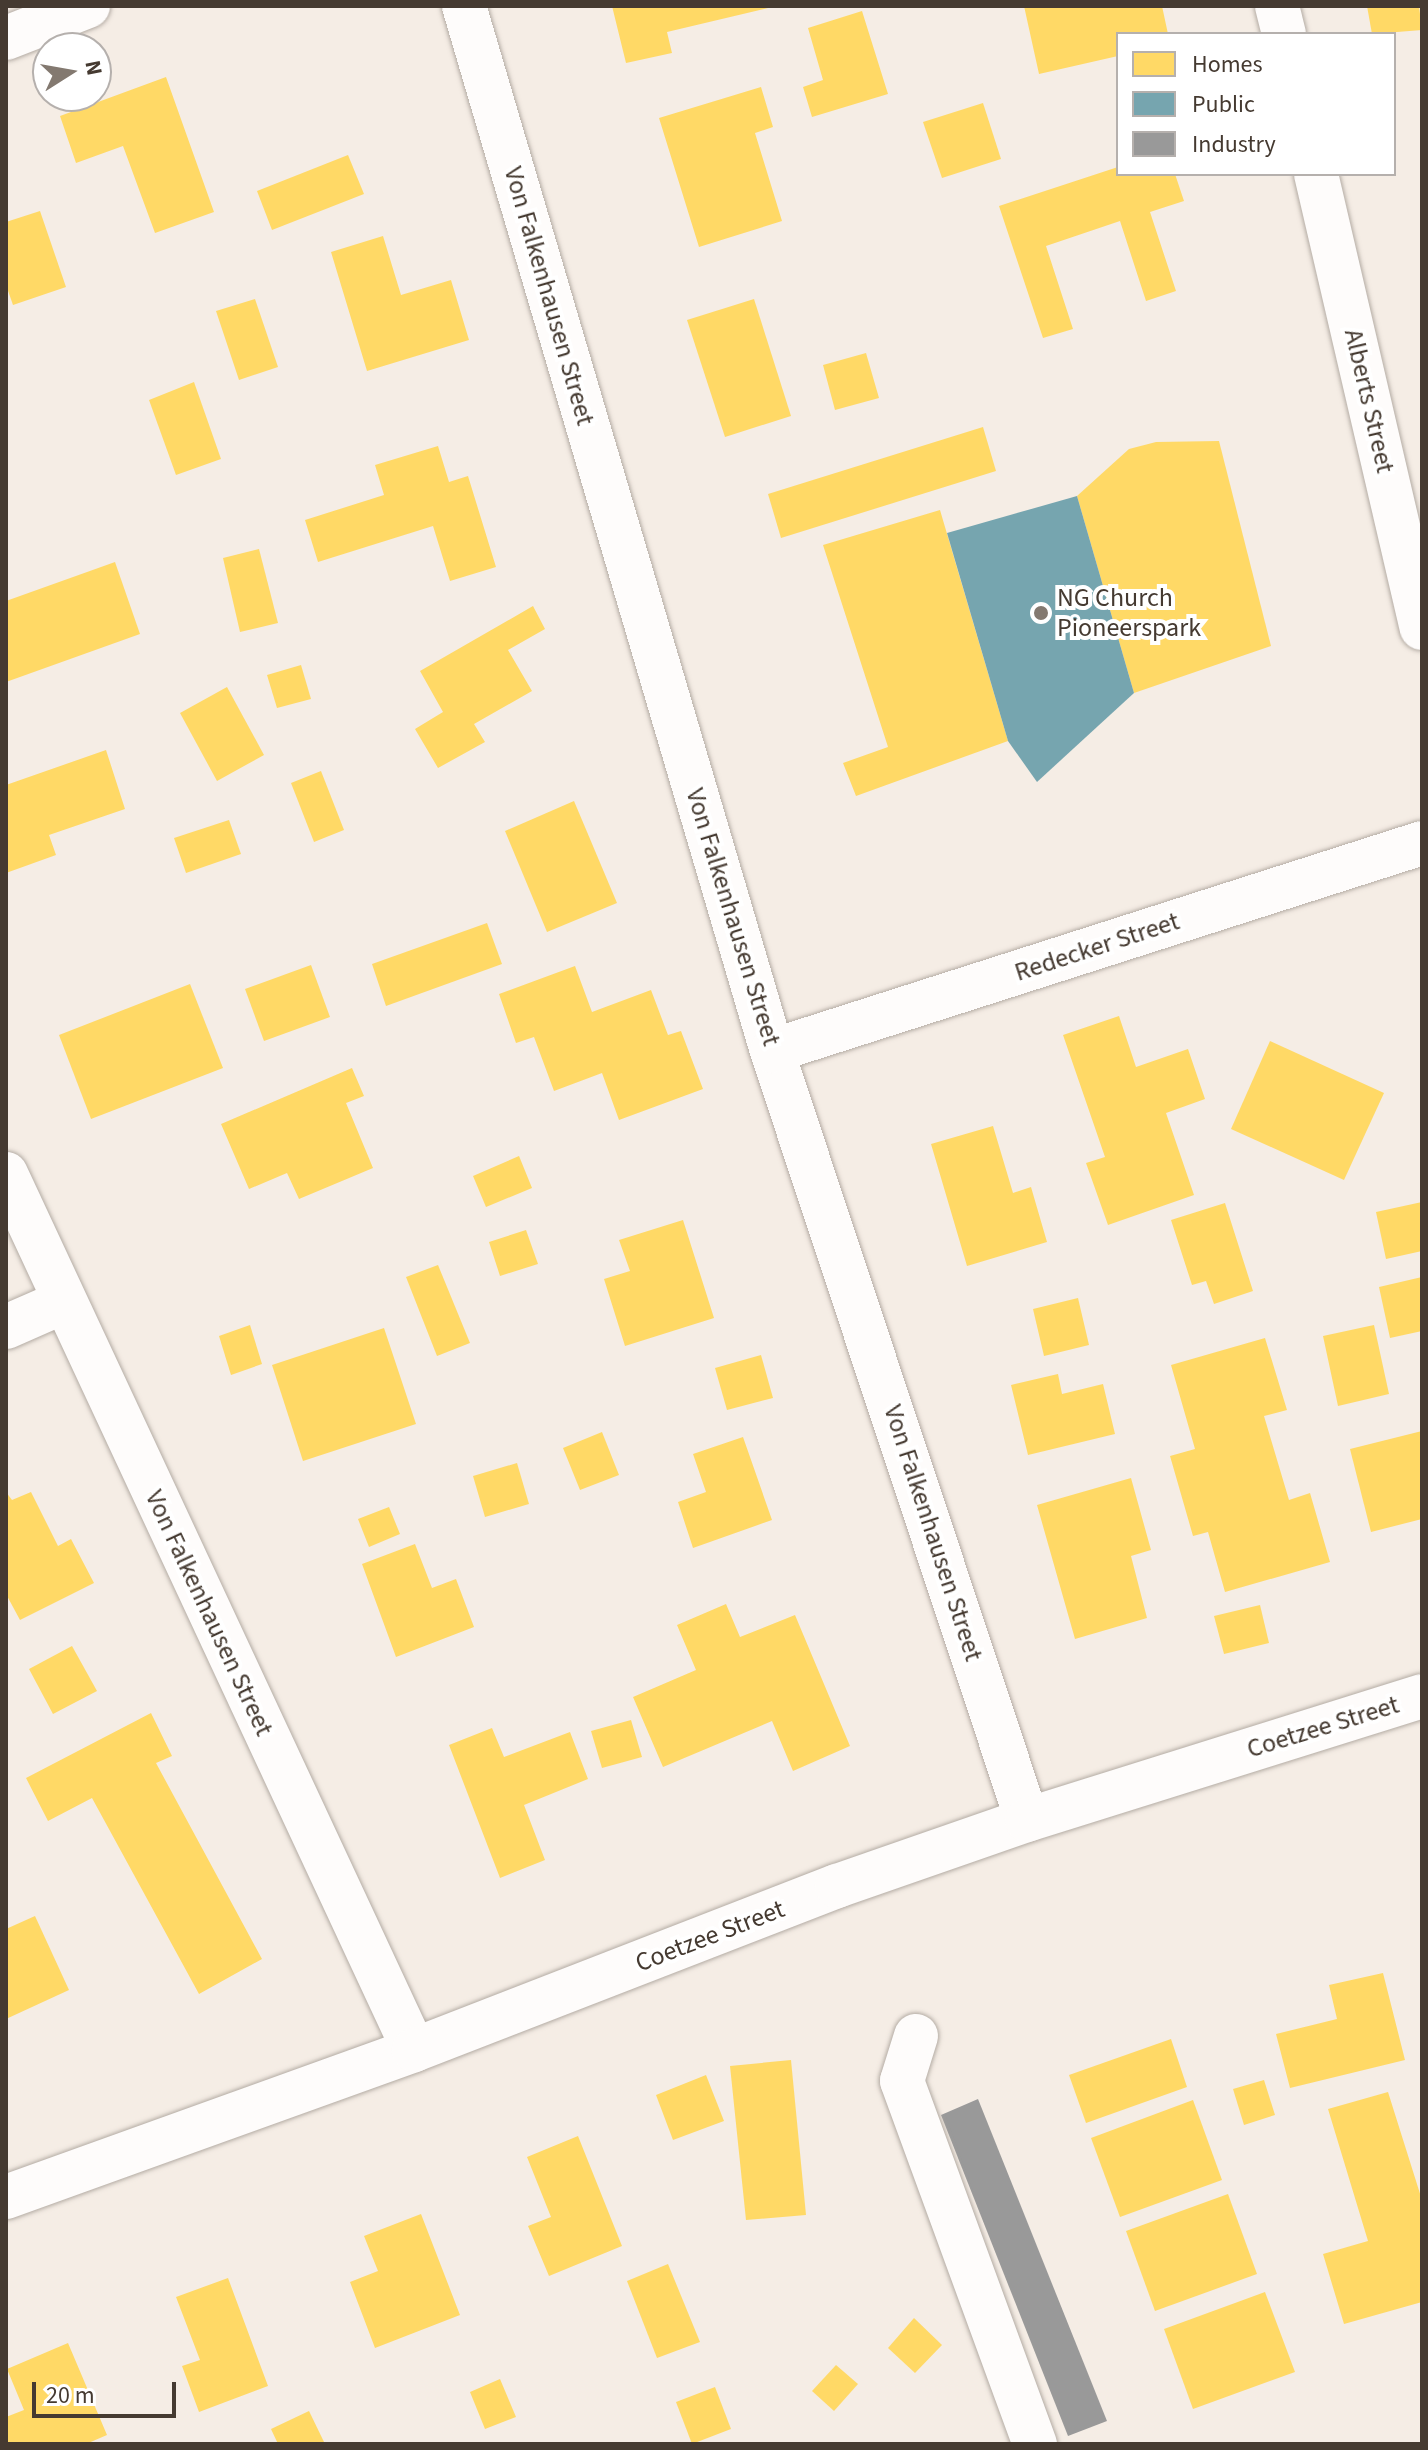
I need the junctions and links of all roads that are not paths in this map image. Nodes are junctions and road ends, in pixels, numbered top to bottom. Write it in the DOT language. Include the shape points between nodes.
graph roads {
  1 [pos="88,6"];
  2 [pos="464,6"];
  3 [pos="1277,6"];
  4 [pos="1284,32"];
  5 [pos="6,38"];
  6 [pos="1316,176"];
  7 [pos="1422,628"];
  8 [pos="1422,843"];
  9 [pos="772,1051"];
  10 [pos="6,1174"];
  11 [pos="63,1302"];
  12 [pos="6,1327"];
  13 [pos="1422,1696"];
  14 [pos="1027,1820"];
  15 [pos="916,2036"];
  16 [pos="414,2050"];
  17 [pos="6,2197"];
  18 [pos="1035,2444"];
  1 -- 5 [label="street"];
  2 -- 9 [label="street, Von Falkenhausen Street"];
  3 -- 4 [label="street"];
  6 -- 7 [label="street, Alberts Street"];
  8 -- 9 [label="street, Redecker Street"];
  9 -- 14 [label="street, Von Falkenhausen Street"];
  10 -- 11 [label="street, Von Falkenhausen Street"];
  11 -- 12 [label="street"];
  11 -- 16 [label="street, Von Falkenhausen Street"];
  13 -- 14 [label="street, Coetzee Street"];
  14 -- 16 [label="street, Coetzee Street" via="837,1886"];
  15 -- 18 [label="street" via="902,2081"];
  16 -- 17 [label="street, Coetzee Street"];
}
